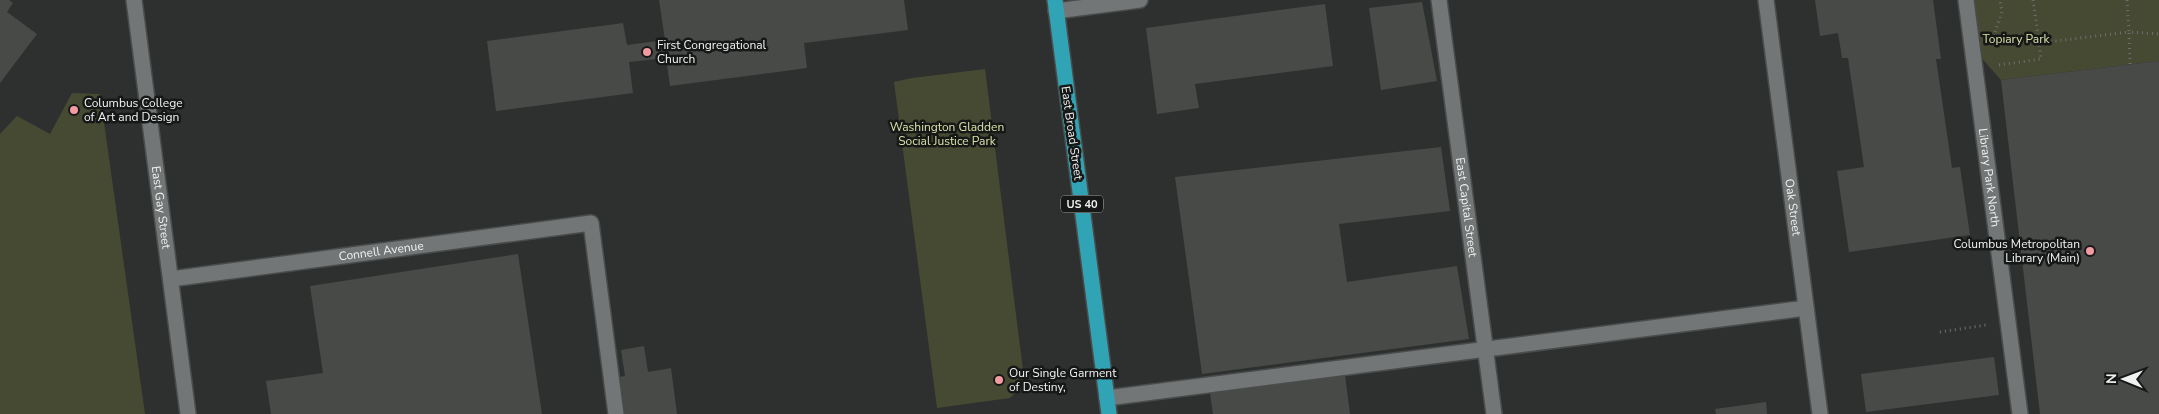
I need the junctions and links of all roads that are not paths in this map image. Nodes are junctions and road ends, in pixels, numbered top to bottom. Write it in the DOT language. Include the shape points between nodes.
graph roads {
  1 [pos="134,0"];
  2 [pos="1140,0"];
  3 [pos="1439,0"];
  4 [pos="1766,0"];
  5 [pos="1966,0"];
  6 [pos="1056,6"];
  7 [pos="171,279"];
  8 [pos="1806,308"];
  9 [pos="1486,349"];
  10 [pos="1107,398"];
  11 [pos="188,414"];
  12 [pos="616,414"];
  13 [pos="1110,414"];
  14 [pos="1494,414"];
  15 [pos="1820,414"];
  16 [pos="2020,414"];
  1 -- 7 [label="street, East Gay Street"];
  2 -- 6 [label="street"];
  3 -- 9 [label="street, East Capital Street"];
  4 -- 8 [label="street, Oak Street"];
  5 -- 16 [label="street, Library Park North"];
  6 -- 10 [label="main road, East Broad Street / US 40"];
  7 -- 11 [label="street, East Gay Street"];
  7 -- 12 [label="street, Connell Avenue" via="591,223"];
  8 -- 9 [label="street"];
  8 -- 15 [label="street, Oak Street"];
  9 -- 10 [label="street"];
  9 -- 14 [label="street, East Capital Street"];
  10 -- 13 [label="main road, East Broad Street / US 40"];
}
